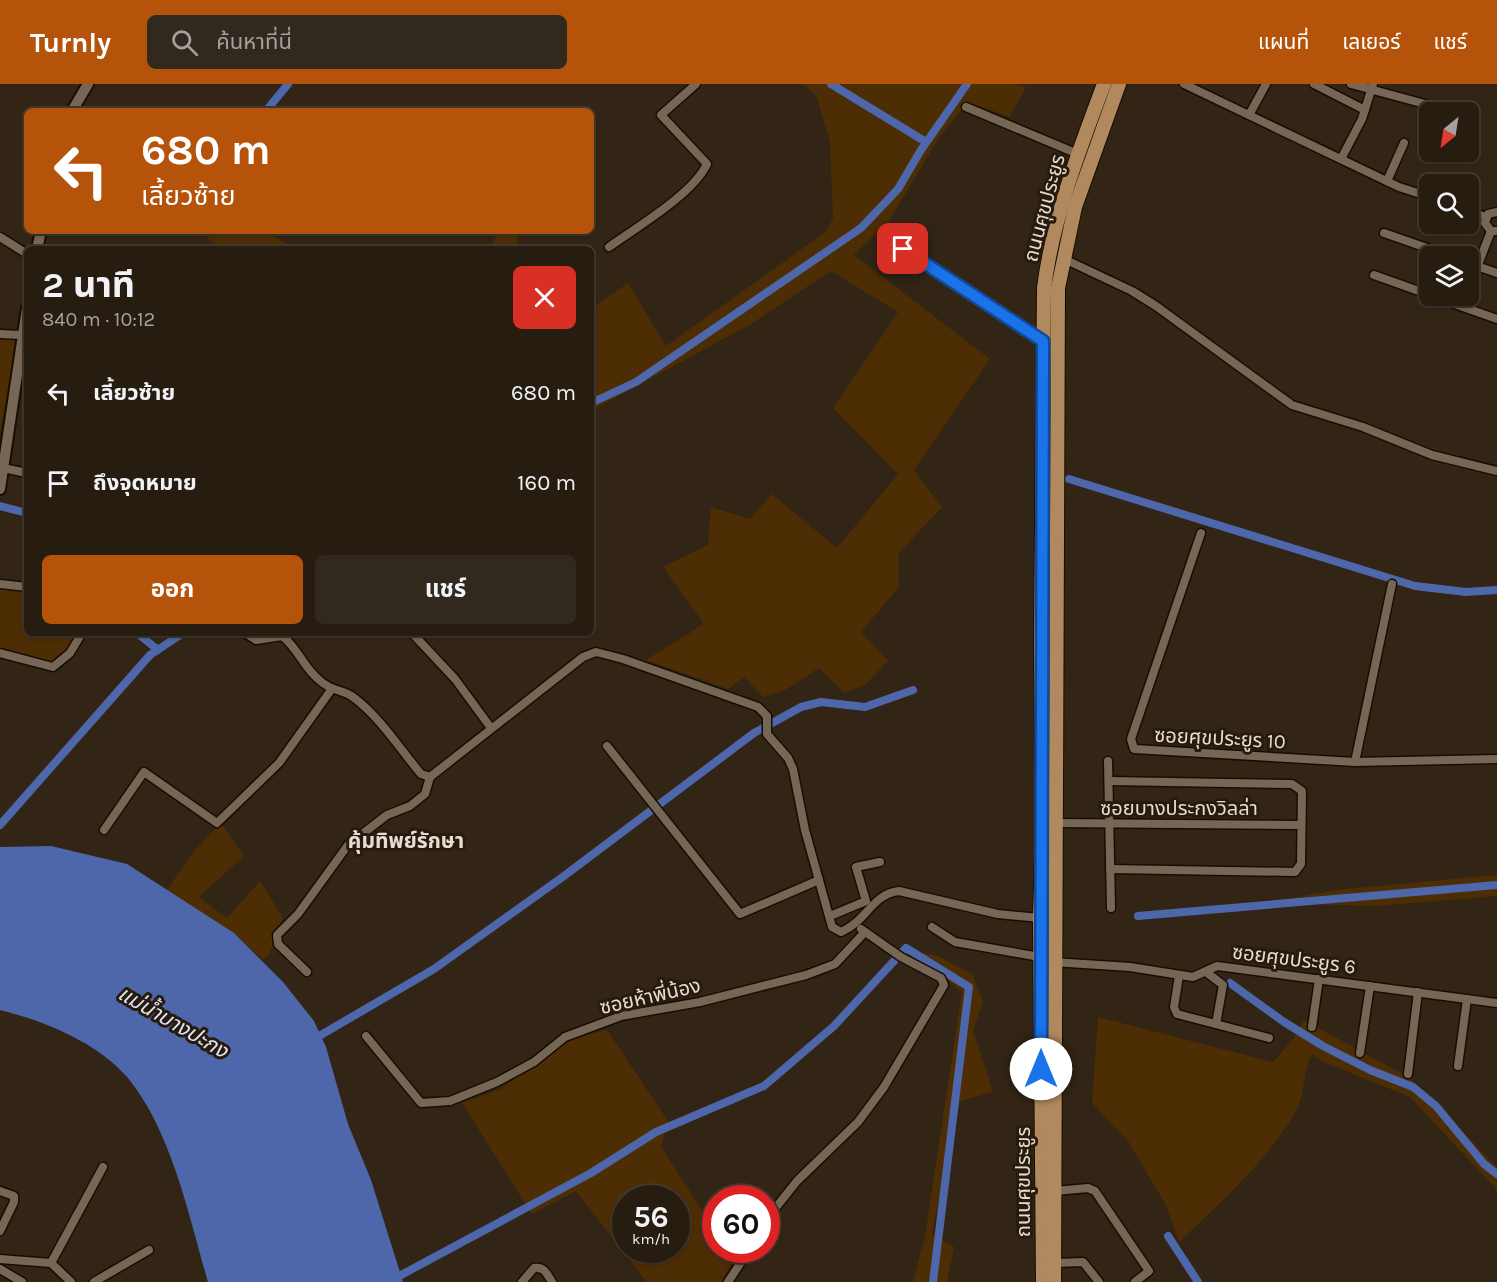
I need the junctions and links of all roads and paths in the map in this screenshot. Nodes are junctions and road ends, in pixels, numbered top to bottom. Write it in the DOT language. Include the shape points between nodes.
graph roads {
  1 [pos="88,84"];
  2 [pos="696,84"];
  3 [pos="1104,84"];
  4 [pos="1119,84"];
  5 [pos="1184,84"];
  6 [pos="1266,84"];
  7 [pos="1314,84"];
  8 [pos="1351,84"];
  9 [pos="1372,87"];
  10 [pos="1419,102"];
  11 [pos="966,107"];
  12 [pos="74,108"];
  13 [pos="1365,110"];
  14 [pos="1249,115"];
  15 [pos="1404,143"];
  16 [pos="1078,154"];
  17 [pos="1341,159"];
  18 [pos="1387,181"];
  19 [pos="1419,193"];
  20 [pos="1497,212"];
  21 [pos="1479,215"];
  22 [pos="1486,217"];
  23 [pos="1494,231"];
  24 [pos="1384,233"];
  25 [pos="0,237"];
  26 [pos="889,240"];
  27 [pos="1421,246"];
  28 [pos="609,247"];
  29 [pos="24,252"];
  30 [pos="1479,255"];
  31 [pos="1062,258"];
  32 [pos="1479,267"];
  33 [pos="1497,273"];
  34 [pos="1374,275"];
  35 [pos="1419,291"];
  36 [pos="1463,307"];
  37 [pos="1497,319"];
  38 [pos="0,334"];
  39 [pos="24,337"];
  40 [pos="1043,341"];
  41 [pos="4,433"];
  42 [pos="3,468"];
  43 [pos="1497,471"];
  44 [pos="24,472"];
  45 [pos="0,489"];
  46 [pos="1201,533"];
  47 [pos="2,583"];
  48 [pos="1392,584"];
  49 [pos="24,587"];
  50 [pos="80,636"];
  51 [pos="250,636"];
  52 [pos="282,636"];
  53 [pos="282,636"];
  54 [pos="415,636"];
  55 [pos="0,653"];
  56 [pos="331,690"];
  57 [pos="491,728"];
  58 [pos="607,746"];
  59 [pos="1497,759"];
  60 [pos="1108,760"];
  61 [pos="1355,762"];
  62 [pos="430,777"];
  63 [pos="1109,781"];
  64 [pos="1050,823"];
  65 [pos="1110,824"];
  66 [pos="1301,825"];
  67 [pos="104,830"];
  68 [pos="879,861"];
  69 [pos="1110,870"];
  70 [pos="819,880"];
  71 [pos="868,905"];
  72 [pos="1111,908"];
  73 [pos="830,916"];
  74 [pos="1040,918"];
  75 [pos="856,926"];
  76 [pos="932,927"];
  77 [pos="865,932"];
  78 [pos="1047,959"];
  79 [pos="308,972"];
  80 [pos="1206,972"];
  81 [pos="1179,976"];
  82 [pos="1319,979"];
  83 [pos="1370,986"];
  84 [pos="1418,992"];
  85 [pos="1467,999"];
  86 [pos="1497,1003"];
  87 [pos="1216,1024"];
  88 [pos="1312,1027"];
  89 [pos="366,1036"];
  90 [pos="1269,1038"];
  91 [pos="1360,1053"];
  92 [pos="1458,1066"];
  93 [pos="1408,1074"];
  94 [pos="103,1167"];
  95 [pos="0,1191"];
  96 [pos="1056,1191"];
  97 [pos="780,1203"];
  98 [pos="0,1231"];
  99 [pos="149,1250"];
  100 [pos="0,1259"];
  101 [pos="51,1263"];
  102 [pos="740,1263"];
  103 [pos="1054,1263"];
  104 [pos="0,1269"];
  105 [pos="22,1282"];
  106 [pos="71,1282"];
  107 [pos="94,1282"];
  108 [pos="522,1282"];
  109 [pos="552,1282"];
  110 [pos="728,1282"];
  111 [pos="1043,1282"];
  112 [pos="1054,1282"];
  113 [pos="1099,1282"];
  114 [pos="1135,1282"];
  1 -- 12 [label="street"];
  2 -- 28 [label="street" via="661,115 707,164 702,175"];
  3 -- 16 [label="main road, ถนนศุขประยูร"];
  4 -- 31 [label="main road, ถนนศุขประยูร" via="1075,207"];
  5 -- 14 [label="street"];
  6 -- 14 [label="street"];
  7 -- 13 [label="street"];
  8 -- 9 [label="street"];
  9 -- 10 [label="street"];
  9 -- 13 [label="street"];
  11 -- 16 [label="street"];
  13 -- 17 [label="street"];
  14 -- 17 [label="street"];
  15 -- 18 [label="street"];
  16 -- 40 [label="main road, ถนนศุขประยูร" via="1048,253"];
  17 -- 18 [label="street"];
  18 -- 19 [label="street"];
  20 -- 22 [label="street"];
  21 -- 22 [label="street"];
  22 -- 23 [label="street" via="1485,223"];
  23 -- 30 [label="street"];
  24 -- 27 [label="street"];
  25 -- 29 [label="street"];
  26 -- 40 [label="street"];
  31 -- 43 [label="street" via="1148,301 1292,405 1363,427 1432,455"];
  31 -- 64 [label="main road, ถนนศุขประยูร" via="1056,368"];
  32 -- 33 [label="street"];
  34 -- 35 [label="street"];
  36 -- 37 [label="street"];
  38 -- 39 [label="street"];
  39 -- 41 [label="street"];
  40 -- 64 [label="main road, ถนนศุขประยูร" via="1041,647"];
  41 -- 42 [label="street"];
  42 -- 44 [label="street"];
  42 -- 45 [label="street"];
  46 -- 61 [label="street, ซอยศุขประยูร 10" via="1131,738 1132,747"];
  47 -- 49 [label="street"];
  48 -- 61 [label="street"];
  50 -- 55 [label="street" via="70,653 53,667"];
  51 -- 52 [label="street" via="256,640"];
  53 -- 56 [label="street" via="315,677"];
  54 -- 57 [label="street" via="455,679"];
  56 -- 62 [label="street" via="351,696 367,710 421,774"];
  56 -- 67 [label="street" via="279,763 217,823 144,772"];
  57 -- 62 [label="street"];
  57 -- 70 [label="street" via="583,657 596,652 758,707 767,716 767,734 793,769"];
  58 -- 70 [label="street" via="740,914"];
  59 -- 61 [label="street, ซอยศุขประยูร 10"];
  60 -- 63 [label="street"];
  62 -- 79 [label="street" via="425,794 410,806 387,815 348,845 298,914 277,935 278,944"];
  63 -- 65 [label="street"];
  63 -- 66 [label="street" via="1292,784 1302,791"];
  64 -- 65 [label="street, ซอยบางประกงวิลล่า"];
  64 -- 74 [label="main road, ถนนศุขประยูร"];
  64 -- 78 [label="main road, ถนนศุขประยูร"];
  65 -- 66 [label="street, ซอยบางประกงวิลล่า"];
  65 -- 69 [label="street"];
  66 -- 69 [label="street" via="1301,864 1295,872"];
  68 -- 71 [label="street" via="856,867"];
  69 -- 72 [label="street"];
  70 -- 73 [label="street"];
  71 -- 73 [label="street"];
  71 -- 74 [label="street" via="887,892 899,891 998,914"];
  71 -- 75 [label="street"];
  73 -- 75 [label="street" via="832,927 841,932"];
  74 -- 78 [label="main road, ถนนศุขประยูร"];
  75 -- 77 [label="street"];
  76 -- 78 [label="street, ซอยศุขประยูร 6" via="955,942"];
  77 -- 89 [label="street, ซอยห้าพี่น้อง" via="835,964 700,1002 621,1016 566,1037 534,1062 450,1101 421,1103"];
  77 -- 97 [label="street" via="941,978 944,986 884,1087 858,1122"];
  78 -- 81 [label="street, ซอยศุขประยูร 6"];
  78 -- 96 [label="main road, ถนนศุขประยูร"];
  78 -- 111 [label="main road, ถนนศุขประยูร"];
  80 -- 81 [label="street, ซอยศุขประยูร 6" via="1196,977"];
  80 -- 82 [label="street, ซอยศุขประยูร 6" via="1217,966"];
  80 -- 87 [label="street" via="1224,985"];
  81 -- 87 [label="street" via="1175,1011"];
  82 -- 83 [label="street, ซอยศุขประยูร 6"];
  82 -- 88 [label="street"];
  83 -- 84 [label="street, ซอยศุขประยูร 6"];
  83 -- 91 [label="street"];
  84 -- 85 [label="street, ซอยศุขประยูร 6"];
  84 -- 93 [label="street"];
  85 -- 86 [label="street, ซอยศุขประยูร 6"];
  85 -- 92 [label="street"];
  87 -- 90 [label="street"];
  94 -- 101 [label="street"];
  95 -- 98 [label="street" via="14,1196"];
  96 -- 103 [label="main road, ถนนศุขประยูร"];
  96 -- 114 [label="street" via="1095,1191 1149,1271"];
  99 -- 107 [label="street"];
  100 -- 101 [label="street"];
  101 -- 106 [label="street"];
  102 -- 110 [label="street"];
  103 -- 112 [label="main road, ถนนศุขประยูร"];
  103 -- 113 [label="street" via="1083,1262"];
  104 -- 105 [label="street"];
  108 -- 109 [label="street" via="538,1267"];
}
